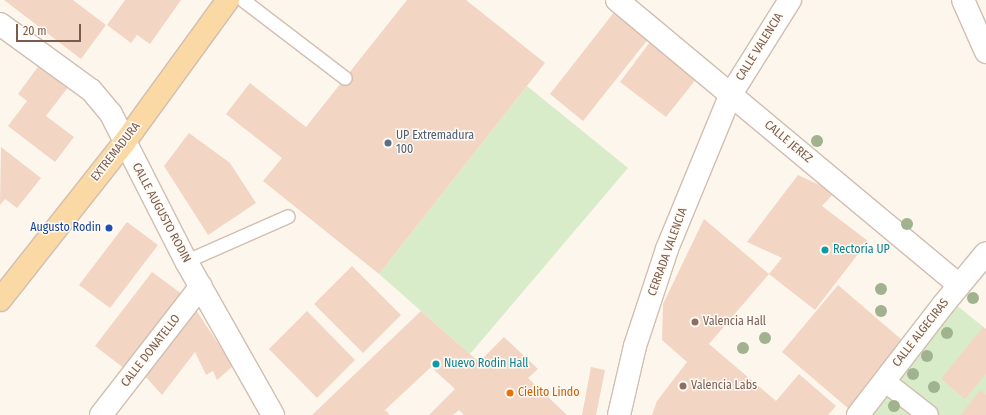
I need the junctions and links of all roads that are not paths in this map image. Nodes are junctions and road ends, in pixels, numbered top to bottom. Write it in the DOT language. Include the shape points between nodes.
graph roads {
  1 [pos="228,0"];
  2 [pos="243,0"];
  3 [pos="617,0"];
  4 [pos="790,0"];
  5 [pos="963,0"];
  6 [pos="0,24"];
  7 [pos="986,52"];
  8 [pos="346,78"];
  9 [pos="731,94"];
  10 [pos="124,143"];
  11 [pos="288,216"];
  12 [pos="986,253"];
  13 [pos="186,261"];
  14 [pos="959,285"];
  15 [pos="201,286"];
  16 [pos="0,300"];
  17 [pos="887,383"];
  18 [pos="909,408"];
  19 [pos="101,415"];
  20 [pos="273,415"];
  21 [pos="619,415"];
  22 [pos="858,415"];
  23 [pos="928,415"];
  1 -- 10 [label="main road, EXTREMADURA"];
  2 -- 8 [label="lane"];
  3 -- 9 [label="street, CALLE JEREZ"];
  4 -- 9 [label="street, CALLE VALENCIA"];
  5 -- 7 [label="street"];
  6 -- 10 [label="street, CALLE AUGUSTO RODIN" via="91,90 111,114"];
  9 -- 14 [label="street, CALLE JEREZ"];
  9 -- 21 [label="street, CERRADA VALENCIA" via="667,249 635,346"];
  10 -- 13 [label="street, CALLE AUGUSTO RODIN" via="166,218"];
  10 -- 16 [label="main road, EXTREMADURA"];
  11 -- 13 [label="lane"];
  12 -- 14 [label="street, CALLE ALGECIRAS"];
  13 -- 15 [label="street, CALLE AUGUSTO RODIN"];
  14 -- 22 [label="street, CALLE ALGECIRAS"];
  15 -- 19 [label="street, CALLE DONATELLO"];
  15 -- 20 [label="street, CALLE AUGUSTO RODIN"];
  17 -- 18 [label="street"];
  18 -- 23 [label="street"];
}
